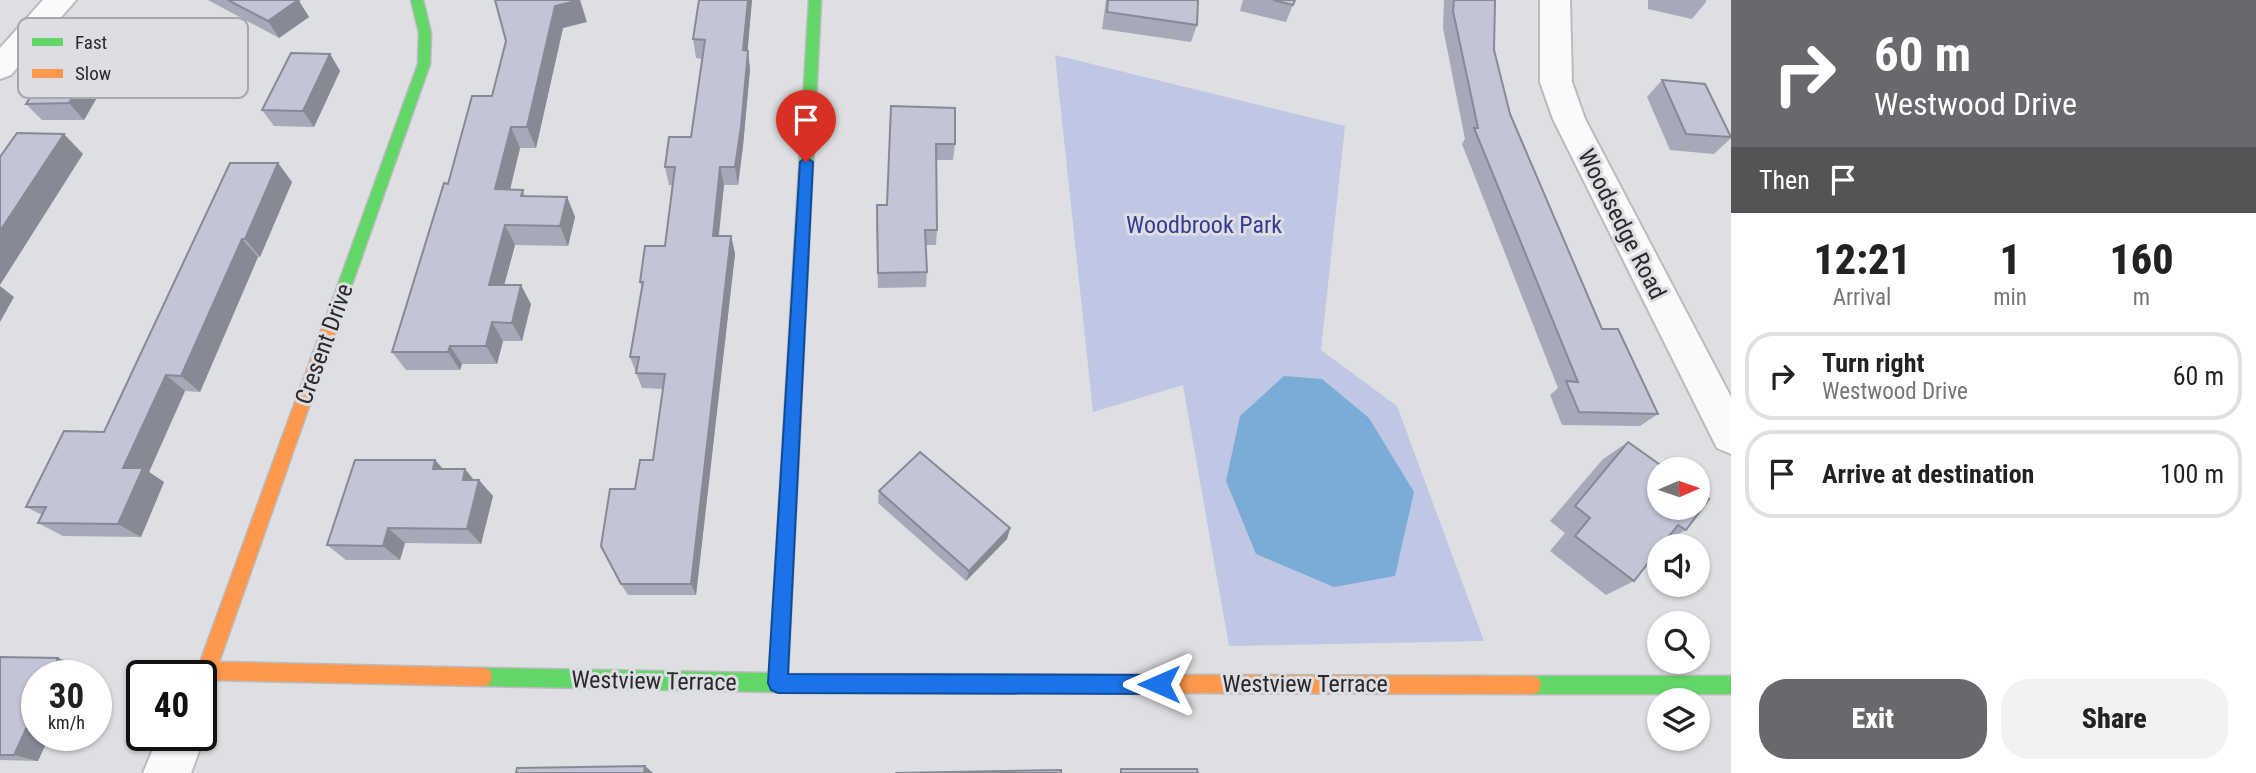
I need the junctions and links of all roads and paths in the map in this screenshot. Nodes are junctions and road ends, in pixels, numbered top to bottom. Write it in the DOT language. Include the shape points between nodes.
graph roads {
  1 [pos="61,0"];
  2 [pos="417,0"];
  3 [pos="815,0"];
  4 [pos="1555,0"];
  5 [pos="45,18"];
  6 [pos="18,48"];
  7 [pos="0,68"];
  8 [pos="1731,436"];
  9 [pos="210,660"];
  10 [pos="217,678"];
  11 [pos="778,683"];
  12 [pos="1731,685"];
  13 [pos="176,751"];
  14 [pos="167,773"];
  1 -- 5 [label="street"];
  2 -- 9 [label="street, Cresent Drive" via="425,33 424,64"];
  3 -- 11 [label="street"];
  4 -- 8 [label="street, Woodsedge Road" via="1556,82 1569,119"];
  6 -- 7 [label="street"];
  10 -- 11 [label="street, Westview Terrace"];
  11 -- 12 [label="street, Westview Terrace"];
  13 -- 14 [label="street"];
}
